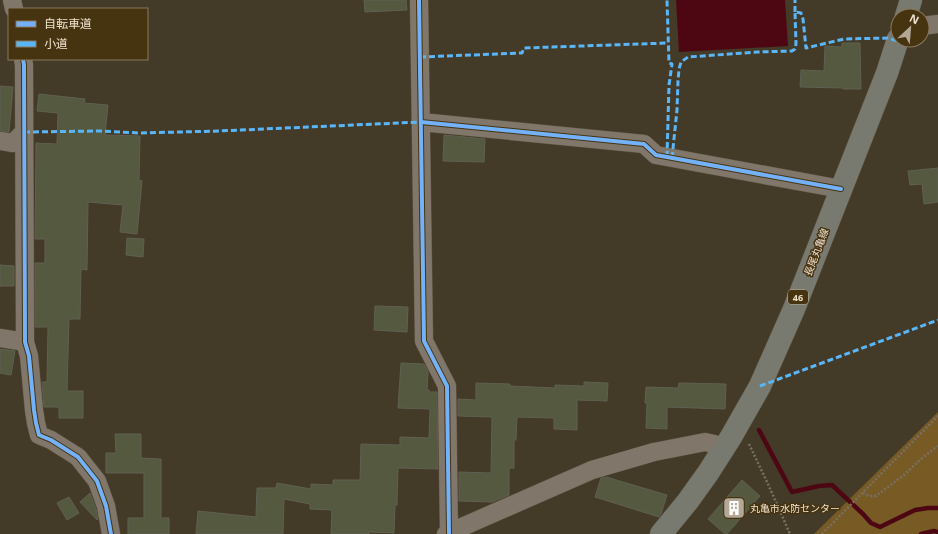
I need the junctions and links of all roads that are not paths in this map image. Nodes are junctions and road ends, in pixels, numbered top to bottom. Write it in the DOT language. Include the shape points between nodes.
graph roads {
  1 [pos="419,0"];
  2 [pos="895,48"];
  3 [pos="23,60"];
  4 [pos="421,122"];
  5 [pos="24,132"];
  6 [pos="0,140"];
  7 [pos="841,189"];
  8 [pos="0,338"];
  9 [pos="25,342"];
  10 [pos="724,449"];
  11 [pos="447,533"];
  12 [pos="110,534"];
  13 [pos="661,534"];
  1 -- 4 [label="street"];
  2 -- 7 [label="main road, 長尾丸亀線 / 46"];
  3 -- 5 [label="street"];
  4 -- 7 [label="street" via="644,144 656,155"];
  4 -- 11 [label="street" via="424,341 447,386"];
  5 -- 6 [label="street" via="13,143"];
  5 -- 9 [label="street"];
  7 -- 10 [label="main road, 長尾丸亀線 / 46" via="794,309 763,379"];
  8 -- 9 [label="street"];
  9 -- 12 [label="street" via="39,435 78,457 97,482 106,506"];
  10 -- 11 [label="street" via="705,442 654,452 592,470"];
  10 -- 13 [label="main road, 長尾丸亀線 / 46" via="688,501"];
}
